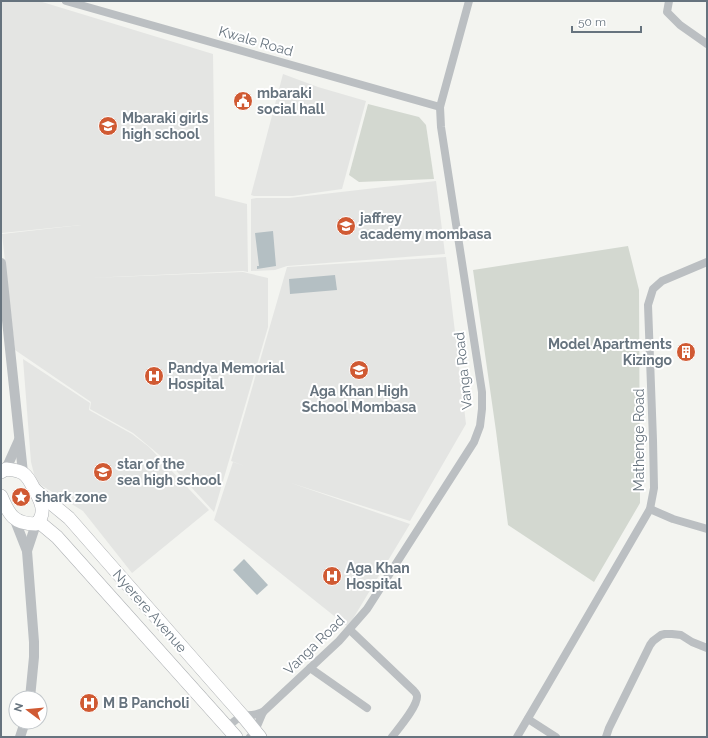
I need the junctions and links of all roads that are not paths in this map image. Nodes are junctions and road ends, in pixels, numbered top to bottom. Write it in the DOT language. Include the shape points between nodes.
graph roads {
  1 [pos="66,1"];
  2 [pos="469,1"];
  3 [pos="669,1"];
  4 [pos="707,44"];
  5 [pos="440,107"];
  6 [pos="707,262"];
  7 [pos="1,263"];
  8 [pos="19,438"];
  9 [pos="3,471"];
  10 [pos="23,473"];
  11 [pos="35,490"];
  12 [pos="1,496"];
  13 [pos="650,509"];
  14 [pos="14,518"];
  15 [pos="38,523"];
  16 [pos="707,529"];
  17 [pos="27,551"];
  18 [pos="136,594"];
  19 [pos="122,609"];
  20 [pos="350,630"];
  21 [pos="707,648"];
  22 [pos="310,668"];
  23 [pos="215,684"];
  24 [pos="31,690"];
  25 [pos="200,697"];
  26 [pos="367,708"];
  27 [pos="263,712"];
  28 [pos="242,715"];
  29 [pos="528,719"];
  30 [pos="227,727"];
  31 [pos="255,735"];
  32 [pos="236,737"];
  33 [pos="392,737"];
  34 [pos="517,737"];
  35 [pos="556,737"];
  36 [pos="606,737"];
  1 -- 5 [label="street, Kwale Road"];
  2 -- 5 [label="street, Vanga Road"];
  3 -- 4 [label="street" via="667,12 680,25"];
  5 -- 20 [label="street, Vanga Road" via="482,392 482,415 474,442 368,609"];
  6 -- 13 [label="street, Mathenge Road" via="662,281 653,289 648,305 654,488"];
  7 -- 8 [label="street"];
  8 -- 9 [label="street"];
  8 -- 10 [label="street"];
  9 -- 10 [label="highway"];
  10 -- 11 [label="highway"];
  11 -- 15 [label="highway" via="43,511"];
  11 -- 18 [label="highway, Nyerere Avenue" via="69,518"];
  12 -- 14 [label="highway"];
  13 -- 16 [label="street"];
  13 -- 29 [label="street, Mathenge Road"];
  14 -- 15 [label="highway" via="28,524"];
  14 -- 17 [label="street"];
  15 -- 17 [label="street"];
  15 -- 19 [label="highway, Nyerere Avenue" via="57,536"];
  17 -- 24 [label="street" via="34,642"];
  18 -- 19 [label="highway"];
  18 -- 23 [label="highway, Nyerere Avenue"];
  19 -- 25 [label="highway, Nyerere Avenue"];
  20 -- 22 [label="street, Vanga Road"];
  20 -- 33 [label="street" via="414,690 417,696 411,712"];
  21 -- 36 [label="street" via="681,635 665,634 657,638 650,645"];
  22 -- 26 [label="street"];
  22 -- 27 [label="street, Vanga Road"];
  23 -- 25 [label="highway"];
  23 -- 28 [label="highway, Nyerere Avenue"];
  25 -- 30 [label="highway, Nyerere Avenue"];
  27 -- 28 [label="street"];
  27 -- 31 [label="street, Vanga Road"];
  28 -- 30 [label="street"];
  28 -- 31 [label="highway, Nyerere Avenue"];
  29 -- 34 [label="street, Mathenge Road"];
  29 -- 35 [label="street"];
  30 -- 32 [label="highway, Nyerere Avenue"];
}
